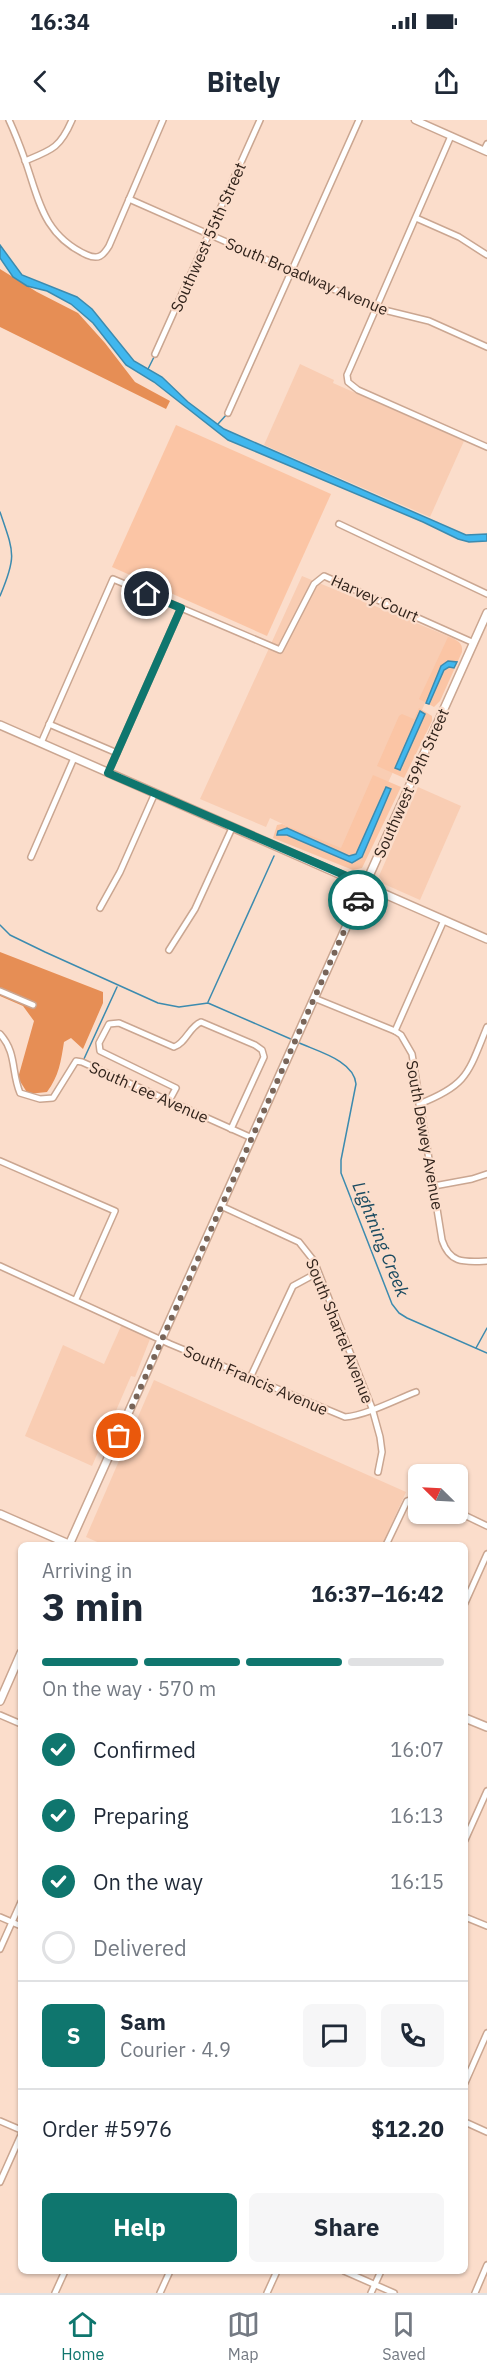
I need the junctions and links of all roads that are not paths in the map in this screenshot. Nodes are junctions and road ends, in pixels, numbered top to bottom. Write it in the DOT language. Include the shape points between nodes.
graph roads {
  1 [pos="9,120"];
  2 [pos="72,120"];
  3 [pos="163,120"];
  4 [pos="260,120"];
  5 [pos="359,120"];
  6 [pos="415,120"];
  7 [pos="451,136"];
  8 [pos="486,149"];
  9 [pos="25,161"];
  10 [pos="129,199"];
  11 [pos="416,218"];
  12 [pos="210,234"];
  13 [pos="487,255"];
  14 [pos="292,273"];
  15 [pos="376,308"];
  16 [pos="487,347"];
  17 [pos="155,354"];
  18 [pos="228,413"];
  19 [pos="487,447"];
  20 [pos="339,524"];
  21 [pos="487,594"];
  22 [pos="181,608"];
  23 [pos="487,613"];
  24 [pos="474,643"];
  25 [pos="0,724"];
  26 [pos="49,724"];
  27 [pos="41,743"];
  28 [pos="117,753"];
  29 [pos="74,758"];
  30 [pos="108,773"];
  31 [pos="154,794"];
  32 [pos="232,828"];
  33 [pos="31,856"];
  34 [pos="365,884"];
  35 [pos="100,908"];
  36 [pos="444,920"];
  37 [pos="487,939"];
  38 [pos="169,951"];
  39 [pos="0,991"];
  40 [pos="314,998"];
  41 [pos="33,1005"];
  42 [pos="487,1027"];
  43 [pos="396,1031"];
  44 [pos="0,1034"];
  45 [pos="170,1101"];
  46 [pos="419,1104"];
  47 [pos="231,1129"];
  48 [pos="252,1137"];
  49 [pos="0,1161"];
  50 [pos="487,1174"];
  51 [pos="434,1186"];
  52 [pos="221,1206"];
  53 [pos="487,1261"];
  54 [pos="0,1266"];
  55 [pos="317,1273"];
  56 [pos="75,1299"];
  57 [pos="162,1339"];
  58 [pos="250,1378"];
  59 [pos="416,1392"];
  60 [pos="372,1408"];
  61 [pos="378,1472"];
  62 [pos="408,1501"];
  63 [pos="0,1514"];
  64 [pos="468,1517"];
  65 [pos="487,1526"];
  66 [pos="63,1542"];
  67 [pos="71,1542"];
  68 [pos="387,1542"];
  69 [pos="487,1554"];
  70 [pos="468,1596"];
  71 [pos="18,1660"];
  72 [pos="0,1701"];
  73 [pos="0,1715"];
  74 [pos="468,1719"];
  75 [pos="18,1723"];
  76 [pos="487,1727"];
  77 [pos="487,1791"];
  78 [pos="468,1833"];
  79 [pos="18,1909"];
  80 [pos="0,1917"];
  81 [pos="468,1918"];
  82 [pos="12,1922"];
  83 [pos="18,1925"];
  84 [pos="487,1926"];
  85 [pos="0,1949"];
  86 [pos="487,2033"];
  87 [pos="468,2076"];
  88 [pos="0,2121"];
  89 [pos="468,2123"];
  90 [pos="18,2131"];
  91 [pos="487,2132"];
  92 [pos="18,2140"];
  93 [pos="0,2182"];
  94 [pos="487,2265"];
  95 [pos="64,2274"];
  96 [pos="169,2274"];
  97 [pos="276,2274"];
  98 [pos="351,2274"];
  99 [pos="380,2274"];
  100 [pos="375,2285"];
  101 [pos="55,2293"];
  102 [pos="160,2293"];
  103 [pos="267,2293"];
  104 [pos="371,2293"];
  105 [pos="394,2293"];
  106 [pos="475,2293"];
  1 -- 9 [label="street"];
  2 -- 9 [label="street" via="60,144"];
  3 -- 10 [label="street"];
  4 -- 12 [label="street, Southwest 55th Street"];
  5 -- 14 [label="street"];
  6 -- 7 [label="street"];
  7 -- 8 [label="street"];
  7 -- 11 [label="street"];
  9 -- 10 [label="street" via="50,225 73,247 92,257 104,254"];
  10 -- 12 [label="street, South Broadway Avenue"];
  11 -- 13 [label="street" via="459,237"];
  11 -- 15 [label="street"];
  12 -- 14 [label="street, South Broadway Avenue"];
  12 -- 17 [label="street, Southwest 55th Street"];
  14 -- 15 [label="street, South Broadway Avenue"];
  14 -- 18 [label="street"];
  15 -- 16 [label="street, South Broadway Avenue" via="429,321"];
  15 -- 19 [label="street" via="349,368 348,382 358,390"];
  20 -- 21 [label="street"];
  22 -- 24 [label="street, Harvey Court" via="280,650 314,584 324,576"];
  22 -- 26 [label="street, Harvey Court" via="113,579"];
  22 -- 28 [label="street"];
  23 -- 24 [label="main road, Southwest 59th Street"];
  24 -- 34 [label="main road, Southwest 59th Street"];
  25 -- 27 [label="main road"];
  26 -- 27 [label="street"];
  26 -- 28 [label="street"];
  27 -- 29 [label="main road"];
  28 -- 30 [label="street"];
  29 -- 30 [label="main road"];
  29 -- 33 [label="street"];
  30 -- 31 [label="main road"];
  31 -- 32 [label="main road"];
  31 -- 35 [label="street"];
  32 -- 34 [label="main road"];
  32 -- 38 [label="street" via="195,909"];
  34 -- 36 [label="main road"];
  34 -- 40 [label="main road, Southwest 59th Street"];
  36 -- 37 [label="main road"];
  36 -- 43 [label="street"];
  39 -- 41 [label="street"];
  40 -- 43 [label="street"];
  40 -- 48 [label="main road, Southwest 59th Street"];
  42 -- 46 [label="street" via="463,1079 441,1095"];
  43 -- 46 [label="street, South Dewey Avenue" via="412,1054"];
  44 -- 45 [label="street, South Lee Avenue" via="14,1056 14,1078 20,1093 53,1098 76,1061"];
  45 -- 47 [label="street, South Lee Avenue"];
  45 -- 47 [label="street" via="176,1088 101,1052 99,1043 109,1024 119,1023 174,1047 201,1022 258,1047 264,1057"];
  46 -- 51 [label="street, South Dewey Avenue"];
  47 -- 48 [label="street, South Lee Avenue"];
  48 -- 52 [label="main road, Southwest 59th Street"];
  49 -- 56 [label="street" via="115,1211"];
  50 -- 51 [label="street"];
  51 -- 53 [label="street, South Dewey Avenue" via="446,1250 451,1257 461,1260"];
  52 -- 55 [label="street, South Shartel Avenue" via="299,1242 314,1261"];
  52 -- 57 [label="main road, Southwest 59th Street"];
  54 -- 56 [label="street, South Francis Avenue"];
  55 -- 58 [label="street" via="293,1286"];
  55 -- 60 [label="street, South Shartel Avenue"];
  56 -- 57 [label="street, South Francis Avenue"];
  57 -- 58 [label="street, South Francis Avenue"];
  57 -- 67 [label="main road, Southwest 59th Street"];
  58 -- 60 [label="street, South Francis Avenue" via="345,1417"];
  59 -- 60 [label="street, South Francis Avenue"];
  60 -- 61 [label="street, South Shartel Avenue" via="382,1452"];
  62 -- 68 [label="street"];
  63 -- 66 [label="main road"];
  64 -- 65 [label="street"];
  69 -- 70 [label="street"];
  71 -- 72 [label="main road"];
  73 -- 75 [label="street"];
  74 -- 76 [label="main road"];
  77 -- 78 [label="street"];
  79 -- 82 [label="street"];
  80 -- 82 [label="street"];
  81 -- 84 [label="street"];
  82 -- 83 [label="street"];
  82 -- 85 [label="street"];
  86 -- 87 [label="street"];
  88 -- 90 [label="street"];
  89 -- 91 [label="street"];
  92 -- 93 [label="street"];
  94 -- 106 [label="street"];
  95 -- 101 [label="street"];
  96 -- 102 [label="street"];
  97 -- 103 [label="street"];
  98 -- 100 [label="street"];
  99 -- 100 [label="street"];
  100 -- 104 [label="street"];
  100 -- 105 [label="street"];
}
